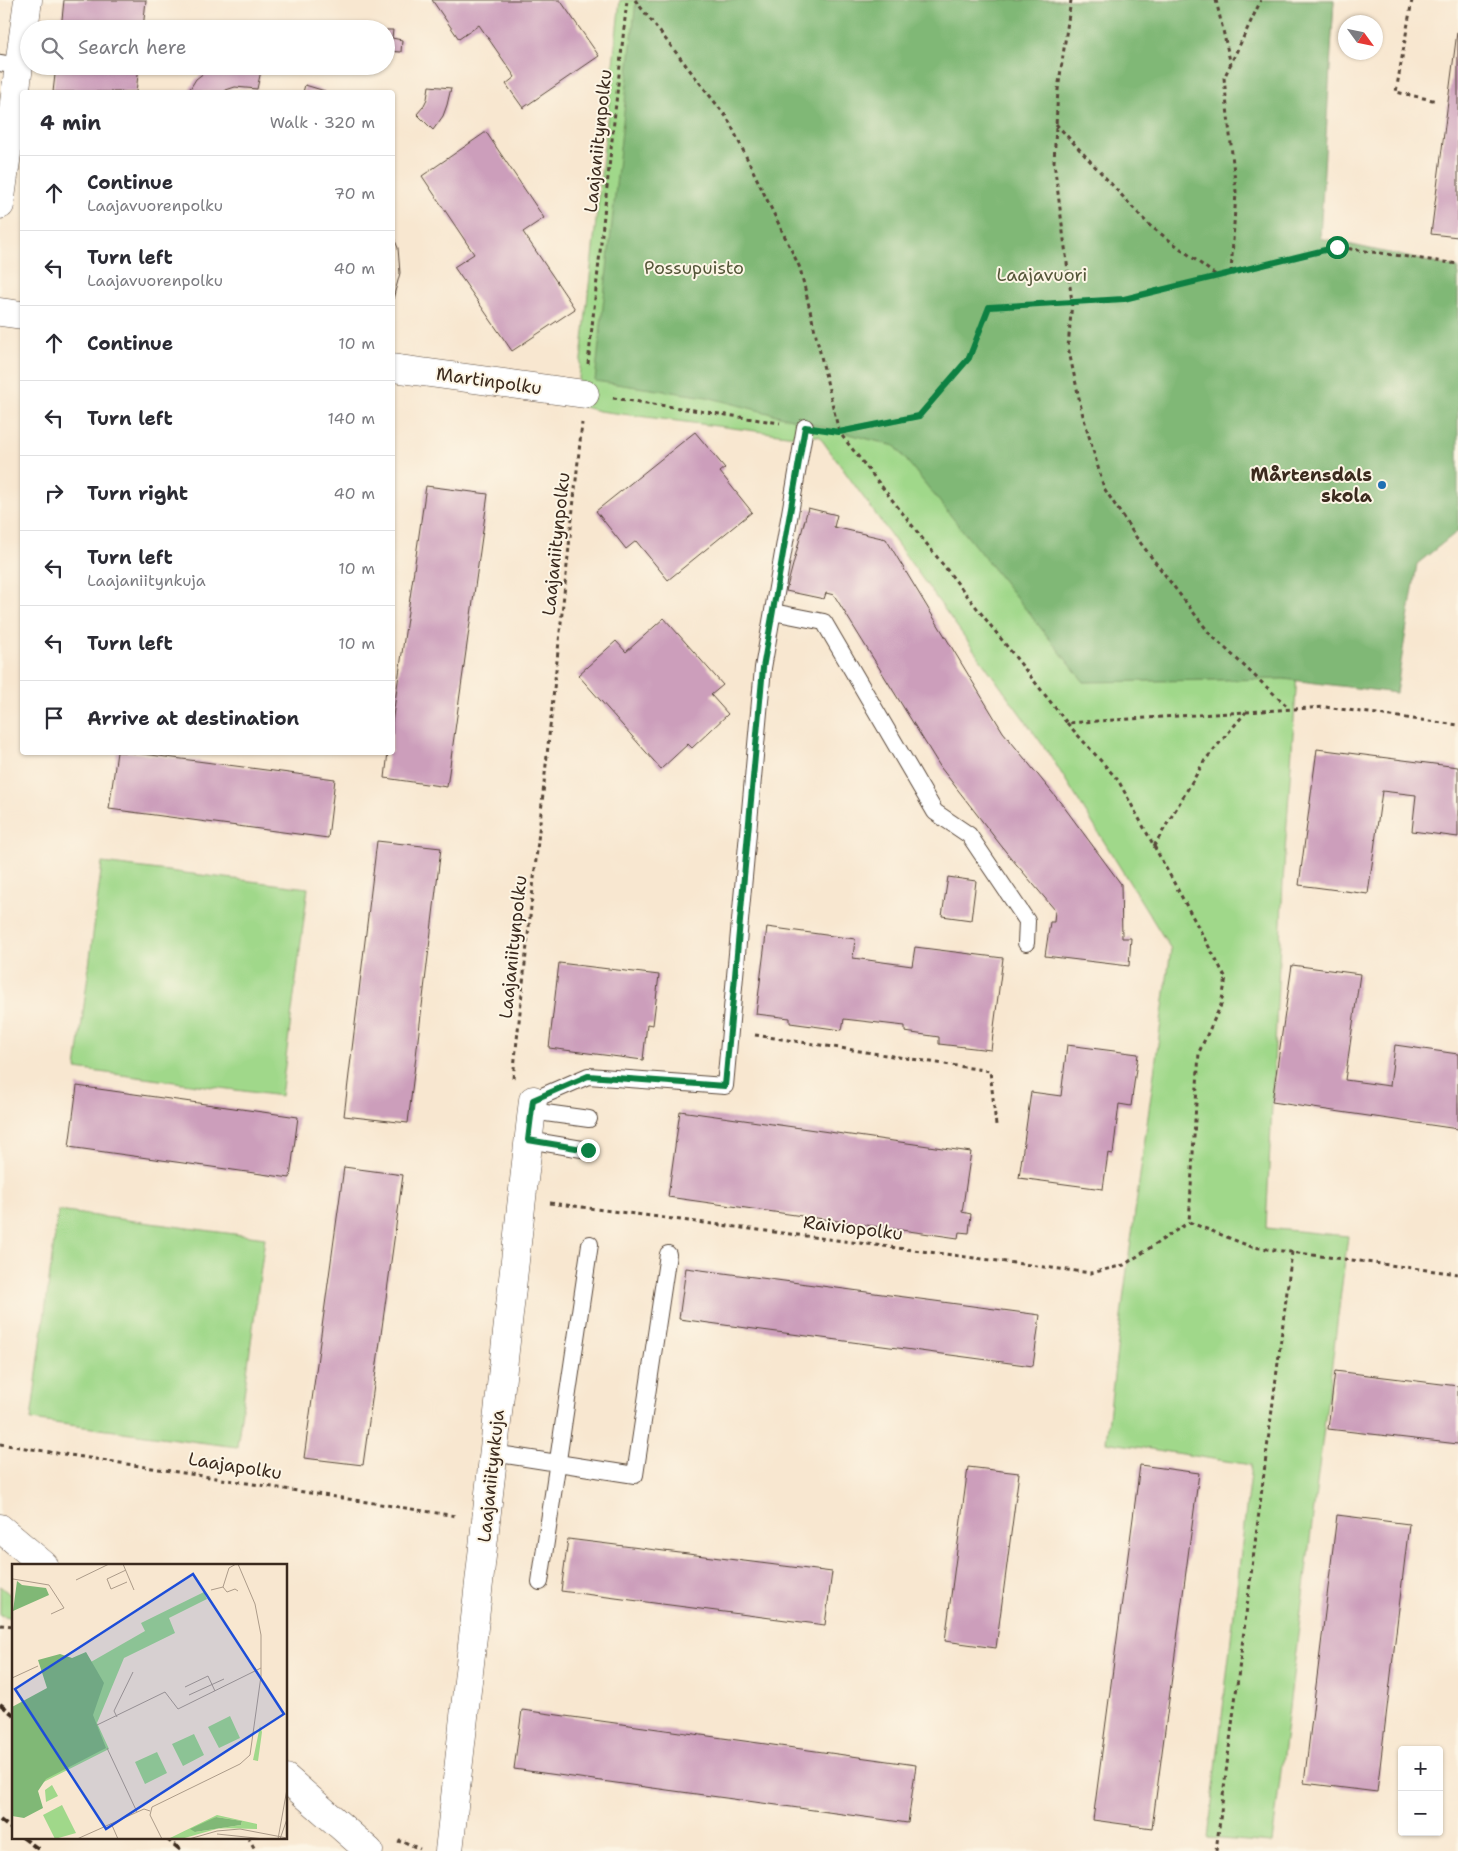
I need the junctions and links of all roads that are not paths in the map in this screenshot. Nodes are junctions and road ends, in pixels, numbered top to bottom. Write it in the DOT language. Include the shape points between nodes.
graph roads {
  1 [pos="28,0"];
  2 [pos="22,20"];
  3 [pos="20,29"];
  4 [pos="10,65"];
  5 [pos="0,206"];
  6 [pos="0,312"];
  7 [pos="20,315"];
  8 [pos="395,368"];
  9 [pos="585,394"];
  10 [pos="805,427"];
  11 [pos="773,612"];
  12 [pos="1026,943"];
  13 [pos="532,1106"];
  14 [pos="589,1119"];
  15 [pos="528,1140"];
  16 [pos="588,1150"];
  17 [pos="590,1244"];
  18 [pos="668,1254"];
  19 [pos="493,1453"];
  20 [pos="558,1463"];
  21 [pos="0,1528"];
  22 [pos="43,1564"];
  23 [pos="540,1582"];
  24 [pos="288,1780"];
  25 [pos="369,1851"];
  26 [pos="449,1851"];
  1 -- 2 [label="street"];
  3 -- 4 [label="street"];
  4 -- 5 [label="street"];
  6 -- 7 [label="street"];
  8 -- 9 [label="street, Martinpolku"];
  10 -- 11 [label="lane"];
  11 -- 12 [label="lane" via="824,622 935,812 969,835 1027,921"];
  11 -- 13 [label="lane" via="763,668 725,1086 588,1076"];
  13 -- 14 [label="lane"];
  13 -- 15 [label="street, Laajaniitynkuja"];
  15 -- 16 [label="lane"];
  15 -- 19 [label="street, Laajaniitynkuja"];
  17 -- 20 [label="lane"];
  18 -- 20 [label="lane" via="635,1475"];
  19 -- 20 [label="lane"];
  19 -- 26 [label="street, Laajaniitynkuja"];
  20 -- 23 [label="lane"];
  21 -- 22 [label="street"];
  24 -- 25 [label="street"];
}
